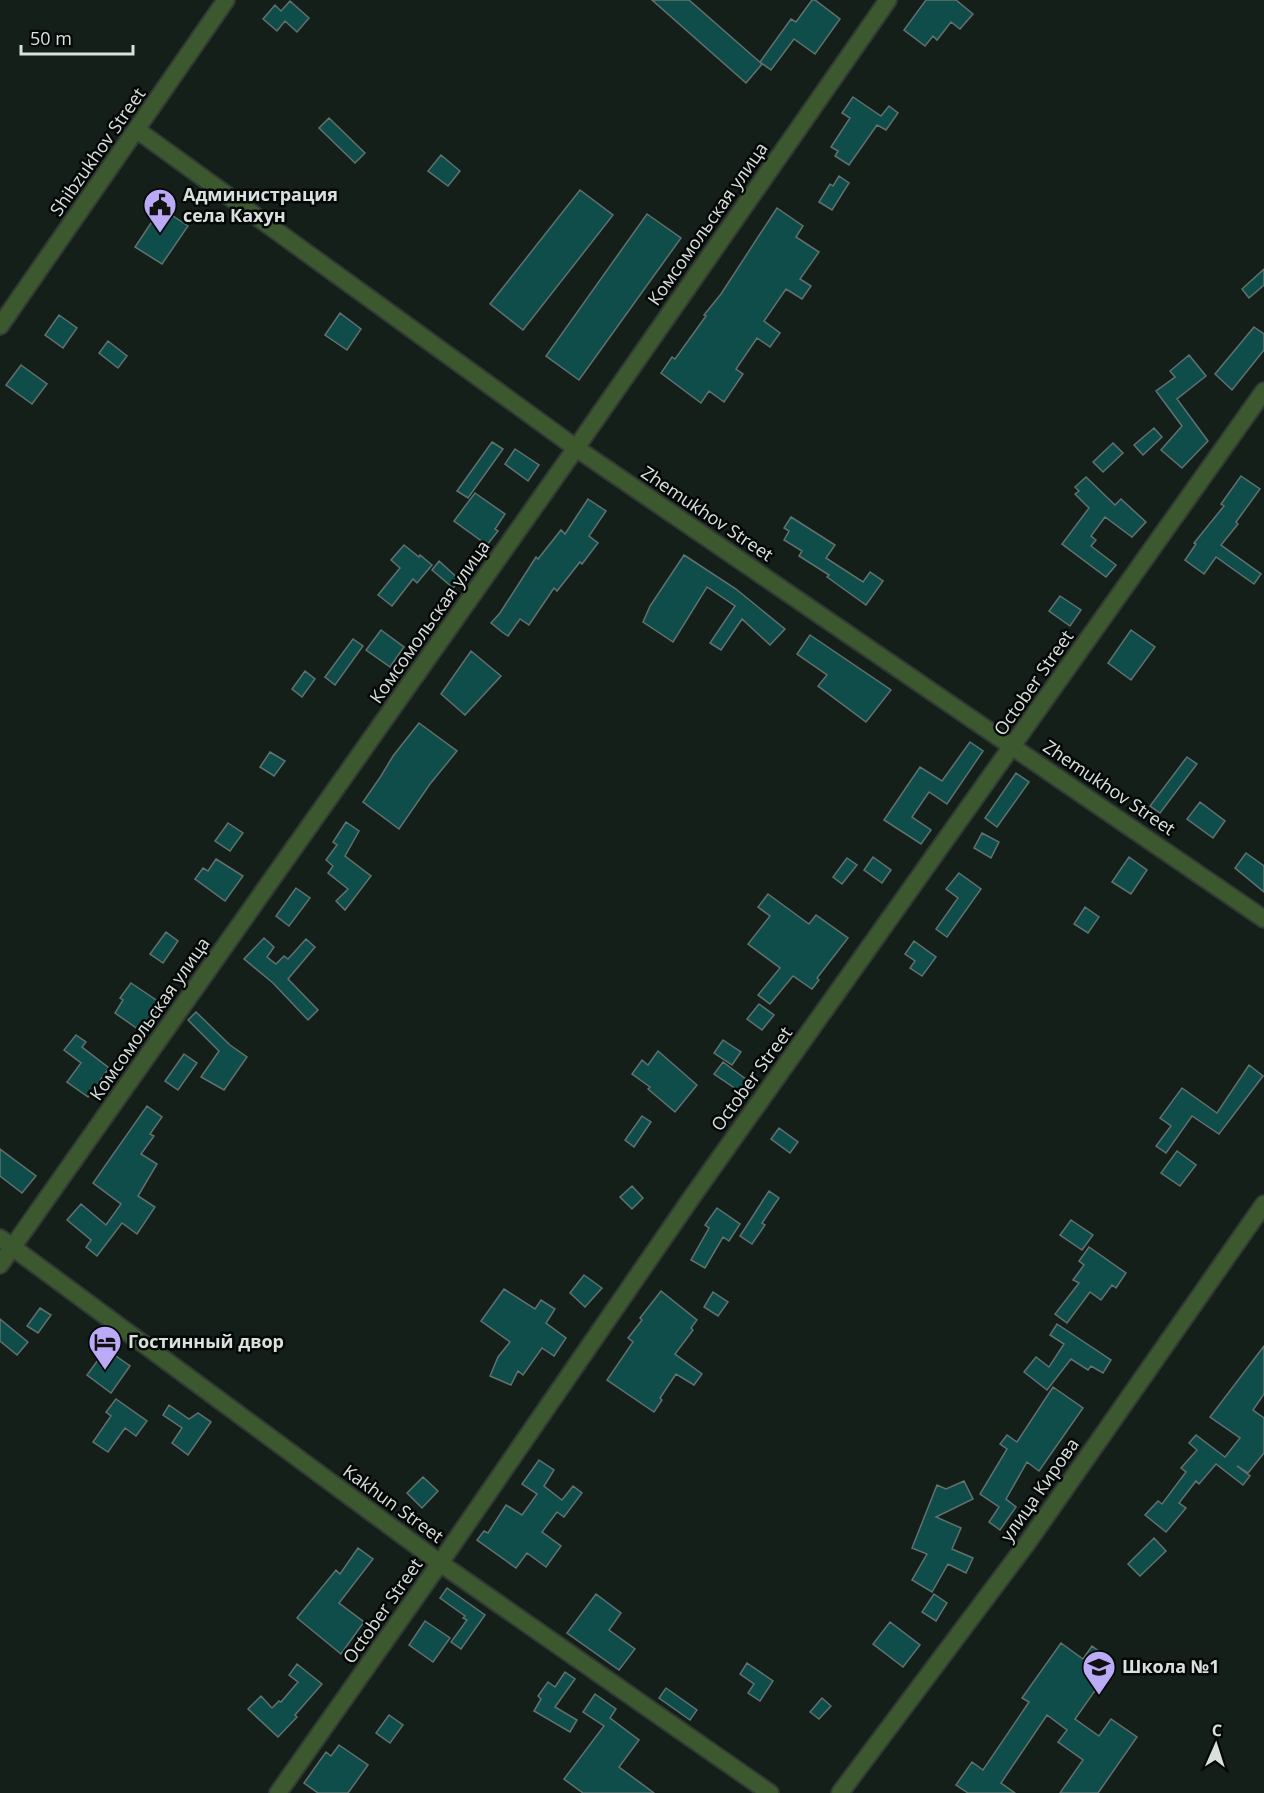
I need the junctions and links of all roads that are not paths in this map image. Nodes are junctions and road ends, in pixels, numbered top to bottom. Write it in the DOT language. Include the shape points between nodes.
graph roads {
  1 [pos="226,0"];
  2 [pos="888,0"];
  3 [pos="137,130"];
  4 [pos="0,326"];
  5 [pos="1264,391"];
  6 [pos="576,448"];
  7 [pos="1013,747"];
  8 [pos="1264,918"];
  9 [pos="1264,1204"];
  10 [pos="6,1243"];
  11 [pos="0,1265"];
  12 [pos="440,1563"];
  13 [pos="278,1793"];
  14 [pos="770,1793"];
  15 [pos="840,1793"];
  1 -- 3 [label="street, Shibzukhov Street"];
  2 -- 6 [label="street, Комсомольская улица"];
  3 -- 4 [label="street, Shibzukhov Street"];
  3 -- 6 [label="street, Zhemukhov Street"];
  5 -- 7 [label="street, October Street"];
  6 -- 7 [label="street, Zhemukhov Street"];
  6 -- 10 [label="street, Комсомольская улица"];
  7 -- 8 [label="street, Zhemukhov Street"];
  7 -- 12 [label="street, October Street" via="692,1197"];
  9 -- 15 [label="street, улица Кирова" via="1028,1542"];
  10 -- 11 [label="street, Комсомольская улица"];
  10 -- 12 [label="street, Kakhun Street"];
  12 -- 13 [label="street, October Street"];
  12 -- 14 [label="street, Kakhun Street"];
}
